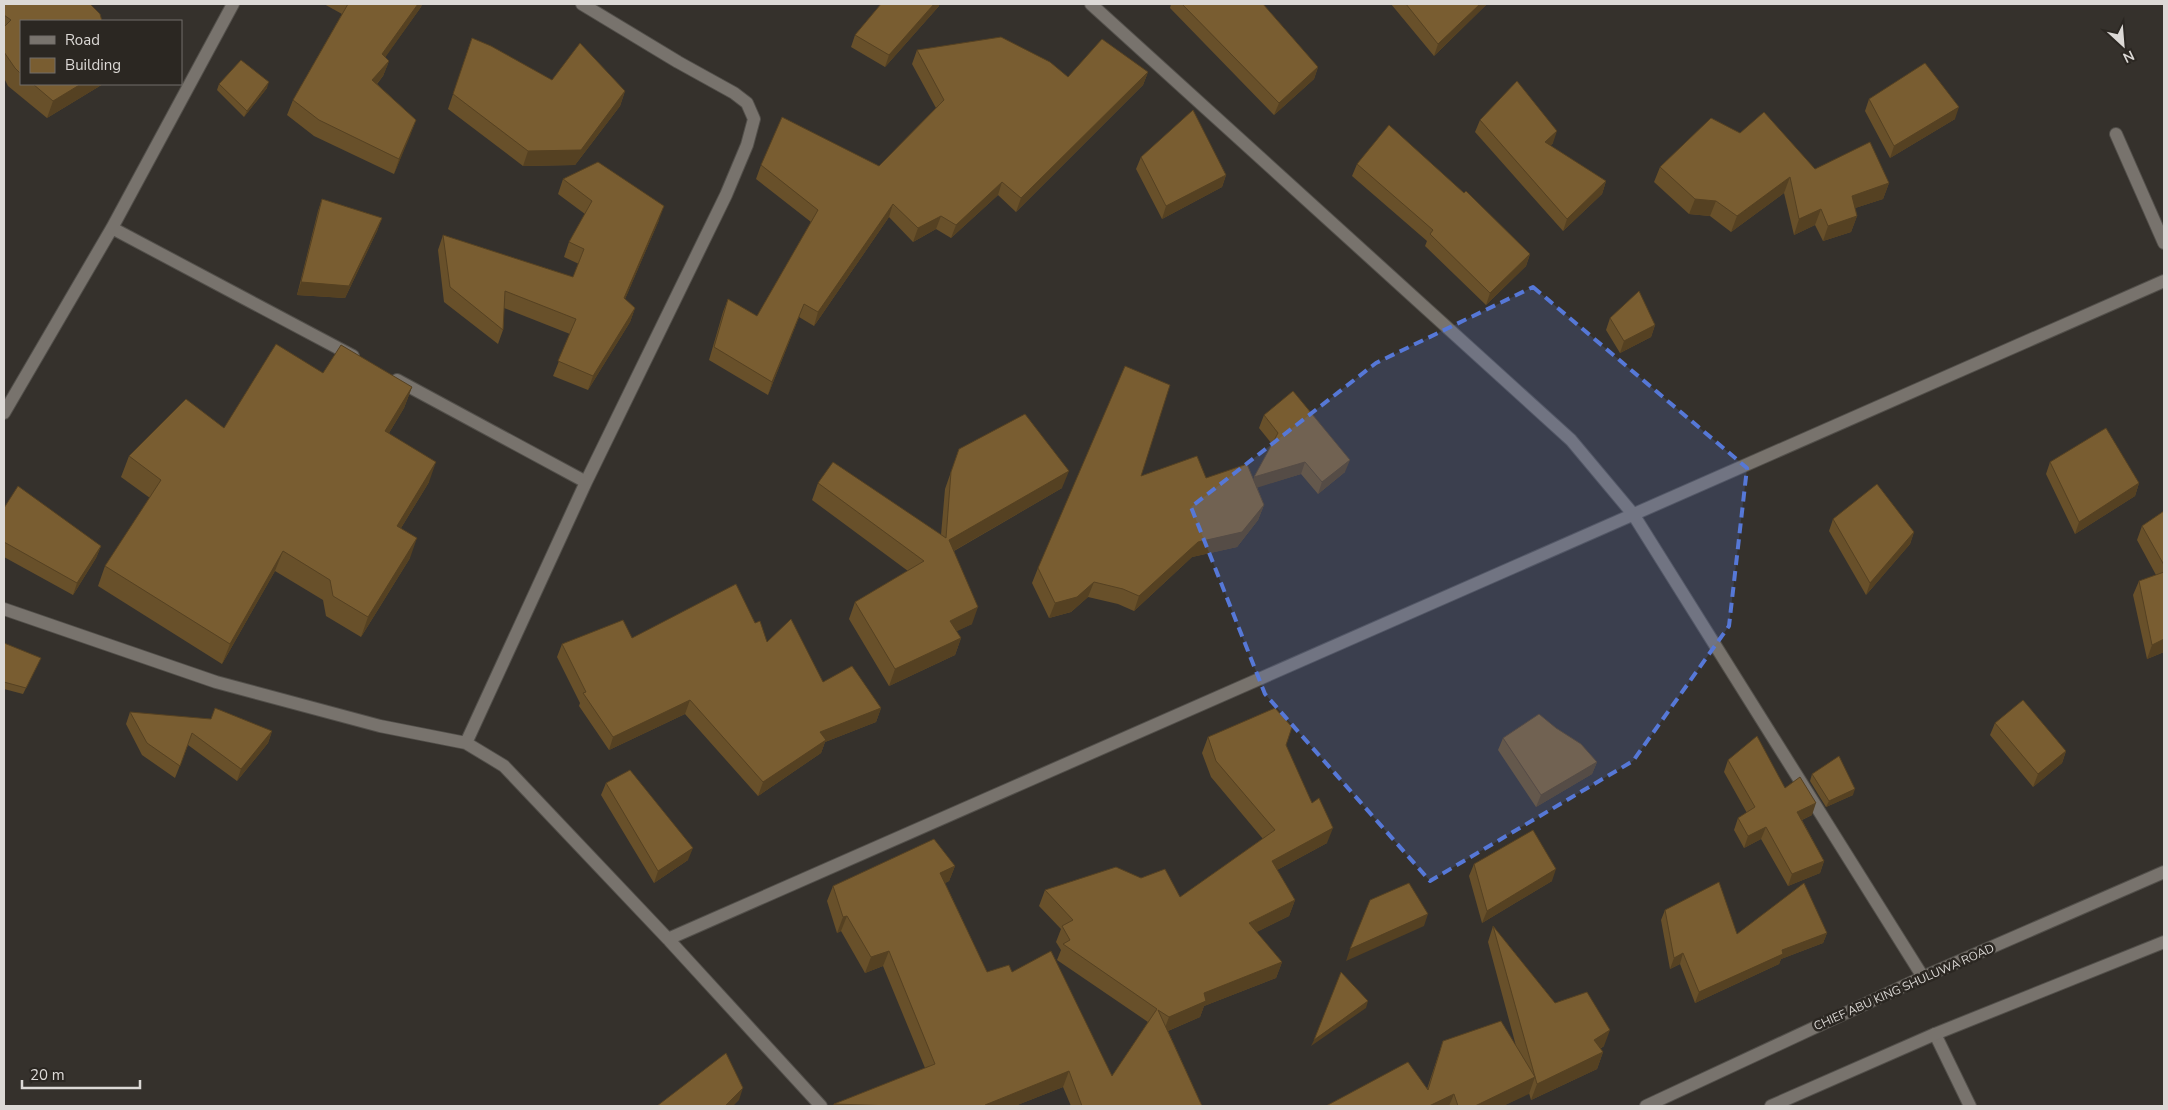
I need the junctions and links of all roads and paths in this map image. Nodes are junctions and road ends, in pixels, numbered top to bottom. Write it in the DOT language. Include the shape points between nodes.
graph roads {
  1 [pos="233,4"];
  2 [pos="582,4"];
  3 [pos="1091,4"];
  4 [pos="2116,134"];
  5 [pos="112,228"];
  6 [pos="2164,243"];
  7 [pos="2164,281"];
  8 [pos="364,362"];
  9 [pos="389,376"];
  10 [pos="4,413"];
  11 [pos="586,482"];
  12 [pos="1633,514"];
  13 [pos="4,609"];
  14 [pos="466,743"];
  15 [pos="2164,872"];
  16 [pos="668,939"];
  17 [pos="2164,942"];
  18 [pos="1923,977"];
  19 [pos="1935,1034"];
  20 [pos="821,1106"];
  21 [pos="1646,1106"];
  22 [pos="1771,1106"];
  23 [pos="1970,1106"];
  1 -- 5 [label="street"];
  2 -- 11 [label="street" via="734,93 747,103 754,119 748,145 726,195"];
  3 -- 12 [label="street" via="1571,440"];
  4 -- 6 [label="street"];
  5 -- 8 [label="street"];
  5 -- 10 [label="street"];
  7 -- 12 [label="street"];
  9 -- 11 [label="street"];
  11 -- 14 [label="street"];
  12 -- 16 [label="street"];
  12 -- 18 [label="street"];
  13 -- 14 [label="street" via="216,682 380,726"];
  14 -- 16 [label="street" via="504,766"];
  15 -- 18 [label="street, CHIEF ABU KING SHULUWA ROAD"];
  16 -- 20 [label="street"];
  17 -- 19 [label="street"];
  18 -- 21 [label="street, CHIEF ABU KING SHULUWA ROAD"];
  19 -- 22 [label="street"];
  19 -- 23 [label="street"];
}
